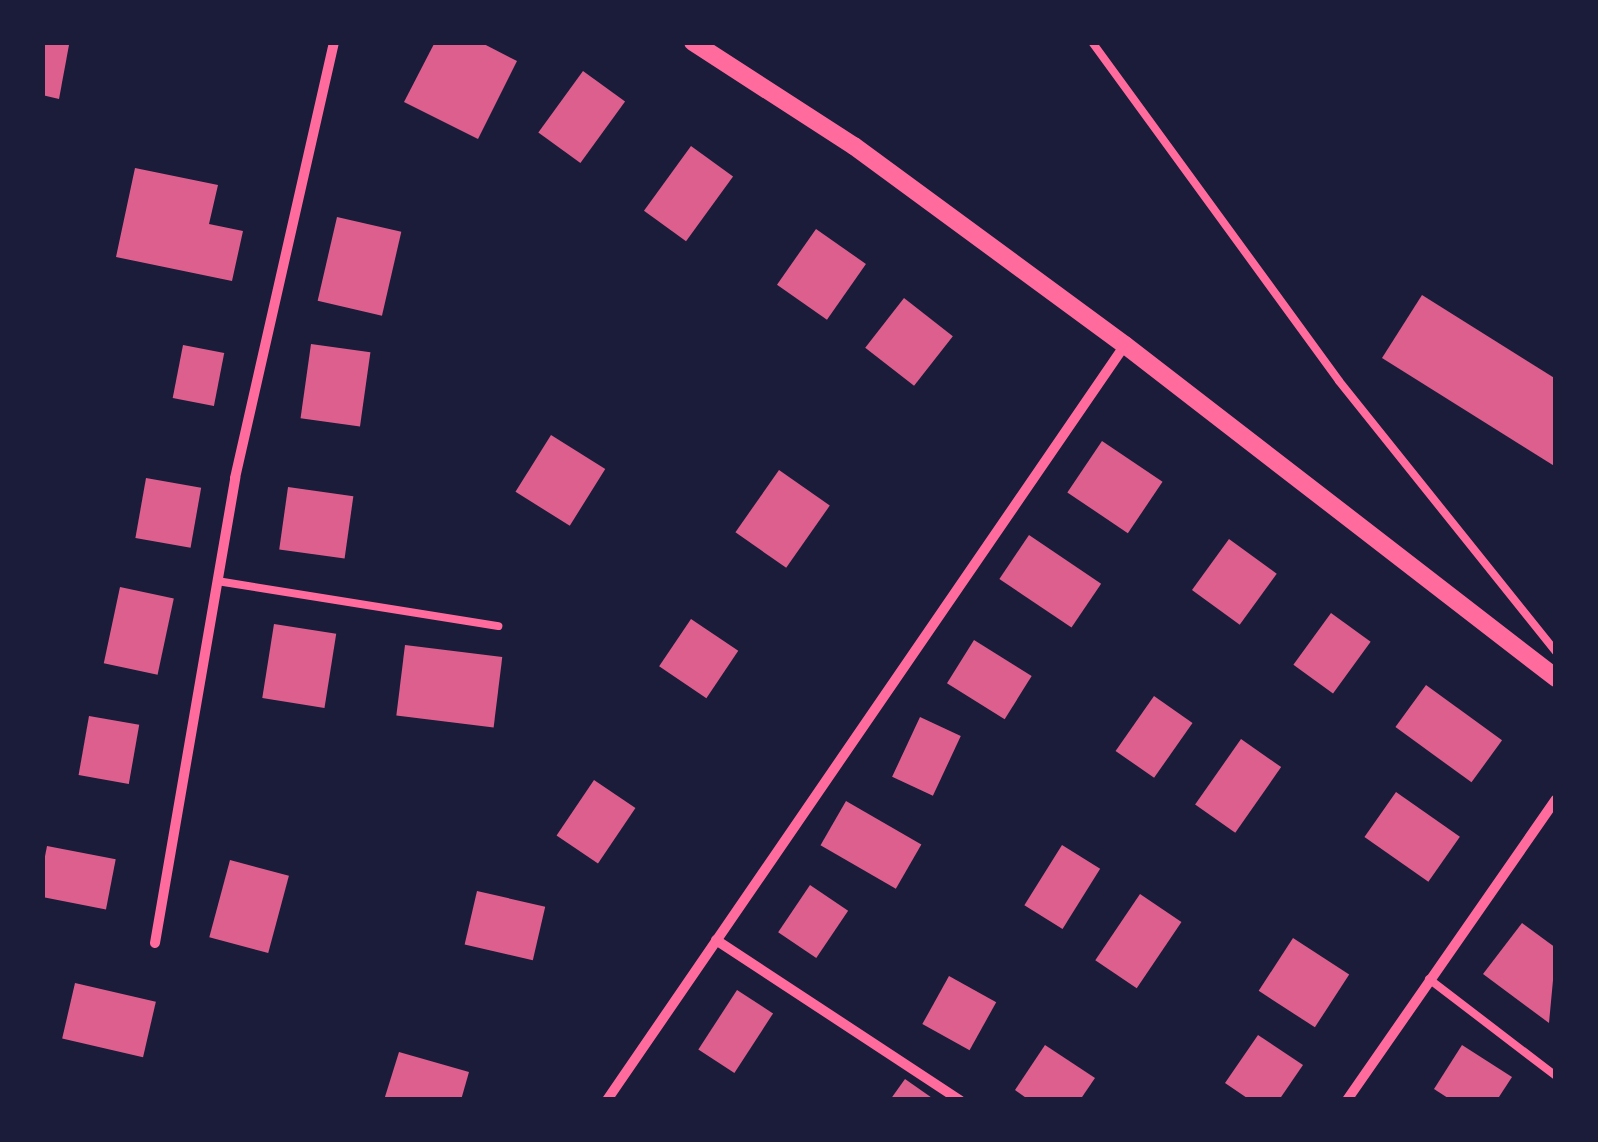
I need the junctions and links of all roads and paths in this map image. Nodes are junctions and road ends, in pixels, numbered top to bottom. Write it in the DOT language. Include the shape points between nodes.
graph roads {
  1 [pos="334,42"];
  2 [pos="692,42"];
  3 [pos="1092,42"];
  4 [pos="1125,345"];
  5 [pos="217,582"];
  6 [pos="498,626"];
  7 [pos="1556,652"];
  8 [pos="1556,678"];
  9 [pos="1556,799"];
  10 [pos="716,940"];
  11 [pos="155,943"];
  12 [pos="1429,979"];
  13 [pos="1556,1076"];
  14 [pos="607,1100"];
  15 [pos="960,1100"];
  16 [pos="1346,1100"];
  1 -- 5 [label="street"];
  2 -- 4 [label="street" via="854,146"];
  3 -- 7 [label="lane" via="1339,381"];
  4 -- 8 [label="street"];
  4 -- 10 [label="street"];
  5 -- 6 [label="lane"];
  5 -- 11 [label="street"];
  9 -- 12 [label="street"];
  10 -- 14 [label="street"];
  10 -- 15 [label="street"];
  12 -- 13 [label="lane"];
  12 -- 16 [label="street"];
}
